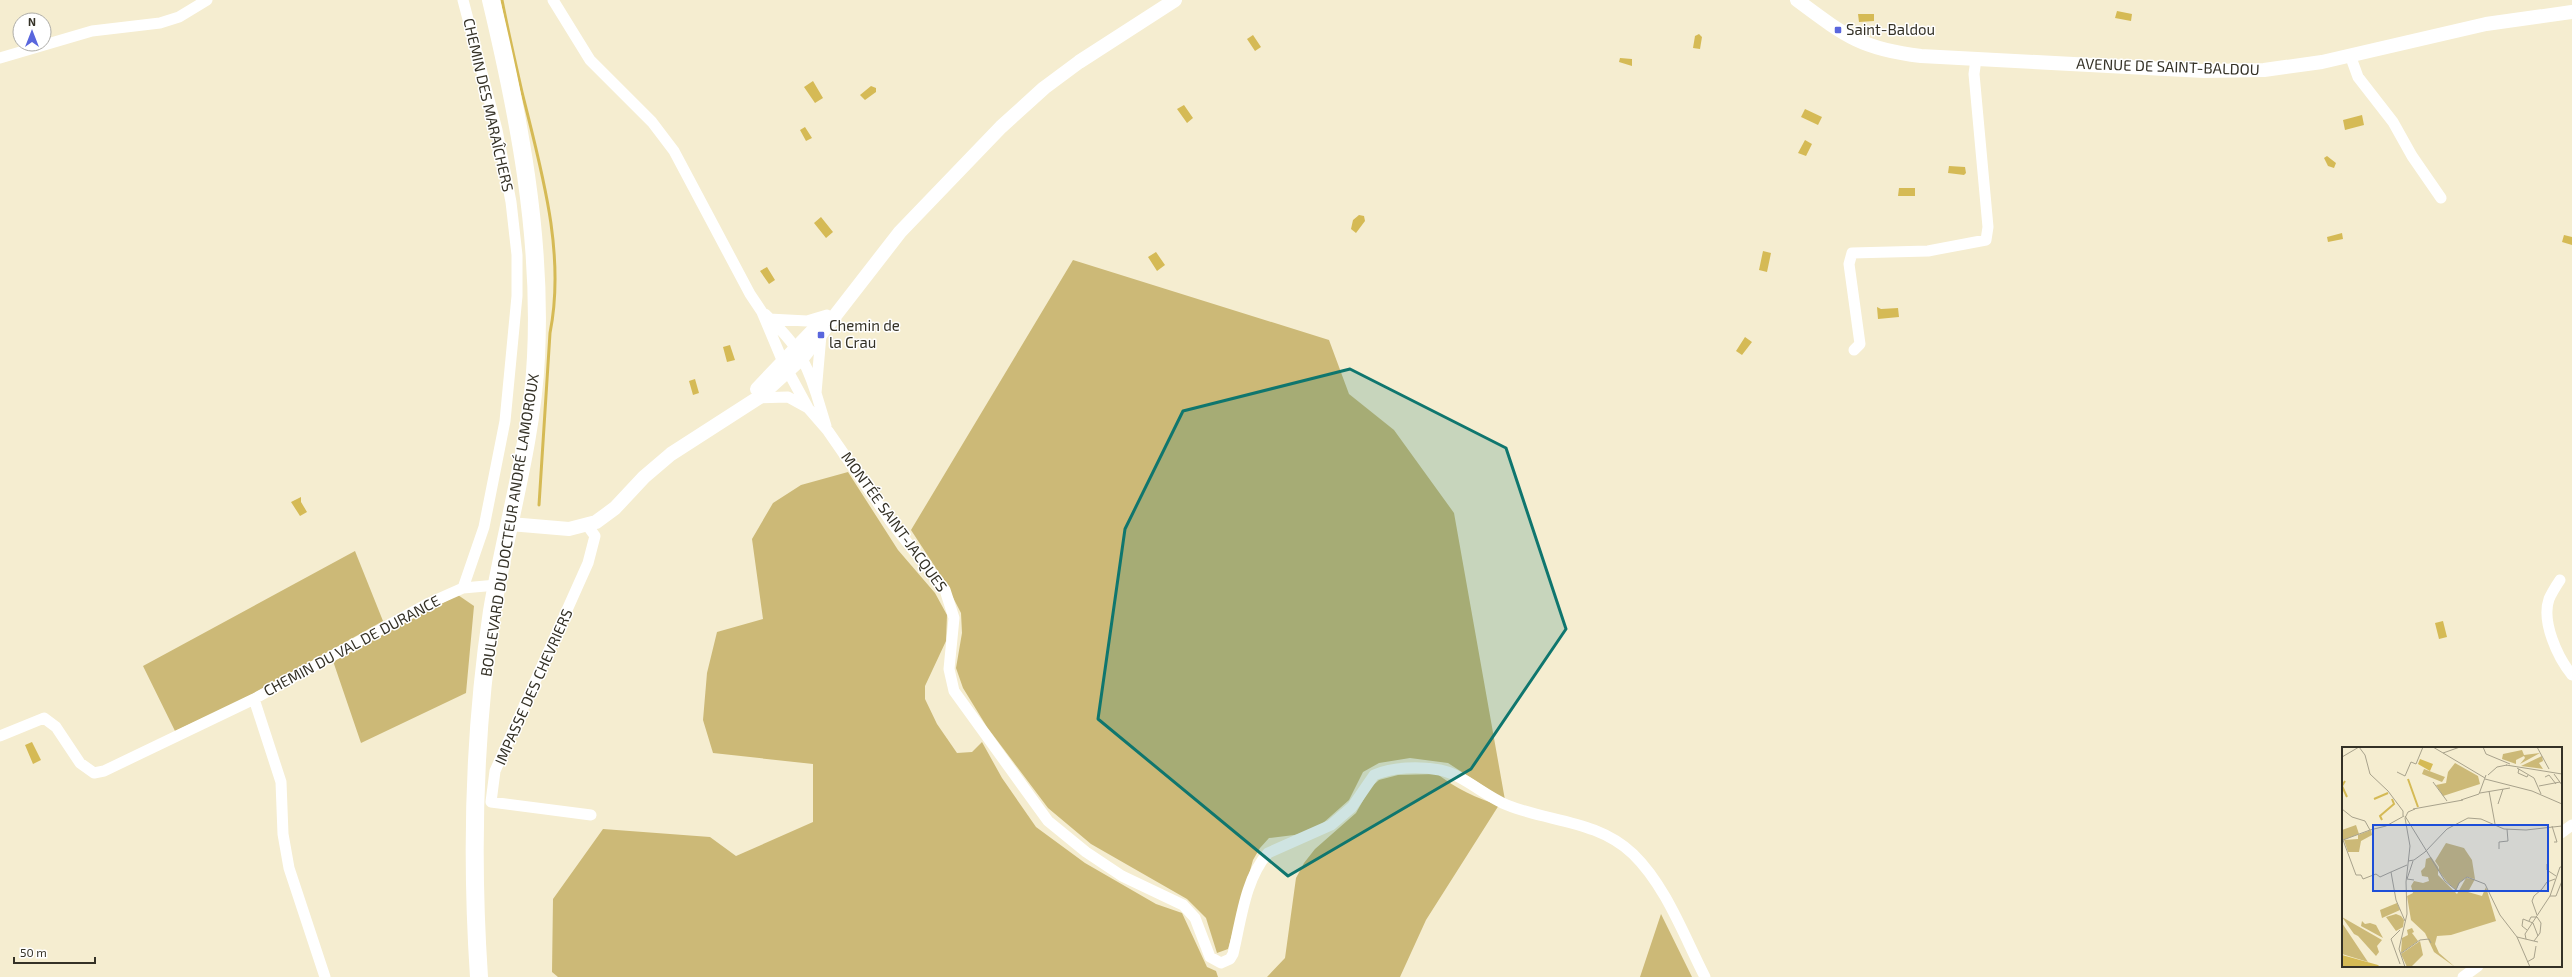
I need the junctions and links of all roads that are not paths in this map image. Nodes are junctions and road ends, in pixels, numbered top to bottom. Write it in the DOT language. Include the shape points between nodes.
graph roads {
  1 [pos="207,0"];
  2 [pos="463,0"];
  3 [pos="481,0"];
  4 [pos="491,0"];
  5 [pos="553,0"];
  6 [pos="1175,0"];
  7 [pos="1797,0"];
  8 [pos="2572,12"];
  9 [pos="2350,55"];
  10 [pos="0,58"];
  11 [pos="1976,59"];
  12 [pos="512,98"];
  13 [pos="2442,198"];
  14 [pos="843,303"];
  15 [pos="766,315"];
  16 [pos="828,315"];
  17 [pos="821,335"];
  18 [pos="1854,350"];
  19 [pos="800,352"];
  20 [pos="786,367"];
  21 [pos="816,393"];
  22 [pos="758,398"];
  23 [pos="808,408"];
  24 [pos="734,412"];
  25 [pos="828,431"];
  26 [pos="510,524"];
  27 [pos="587,525"];
  28 [pos="2560,580"];
  29 [pos="497,585"];
  30 [pos="462,588"];
  31 [pos="2572,675"];
  32 [pos="254,699"];
  33 [pos="0,736"];
  34 [pos="591,815"];
  35 [pos="2572,825"];
  36 [pos="2562,832"];
  37 [pos="2477,967"];
  38 [pos="325,977"];
  39 [pos="479,977"];
  40 [pos="1705,977"];
  41 [pos="2463,977"];
  1 -- 10 [label="street" via="179,18 160,23 92,31"];
  2 -- 30 [label="street, CHEMIN DES MARAÎCHERS" via="497,130 511,202 517,256 517,296 506,421 484,527"];
  3 -- 12 [label="main road, BOULEVARD DU DOCTEUR ANDRÉ LAMOROUX"];
  4 -- 12 [label="main road, BOULEVARD DU DOCTEUR ANDRÉ LAMOROUX"];
  5 -- 15 [label="street" via="590,60 646,116 674,150 750,294"];
  6 -- 14 [label="street" via="1079,62 1044,88 1001,127 927,202"];
  7 -- 11 [label="street, AVENUE DE SAINT-BALDOU" via="1838,30 1871,47 1921,56"];
  8 -- 9 [label="street, AVENUE DE SAINT-BALDOU" via="2486,24"];
  9 -- 11 [label="street, AVENUE DE SAINT-BALDOU" via="2285,68 2227,72"];
  9 -- 13 [label="street" via="2358,77 2394,122 2412,156"];
  11 -- 18 [label="street" via="1974,74 1988,227 1986,240 1928,252 1852,254 1849,264 1860,344"];
  12 -- 26 [label="main road, BOULEVARD DU DOCTEUR ANDRÉ LAMOROUX" via="531,207 538,316 530,415"];
  14 -- 16 [label="street"];
  14 -- 17 [label="street"];
  15 -- 16 [label="street" via="807,321"];
  15 -- 19 [label="street"];
  15 -- 20 [label="street"];
  16 -- 19 [label="street"];
  17 -- 19 [label="street"];
  17 -- 21 [label="street"];
  19 -- 20 [label="street"];
  19 -- 21 [label="street"];
  20 -- 22 [label="street"];
  20 -- 23 [label="street"];
  20 -- 24 [label="street"];
  21 -- 25 [label="street"];
  22 -- 23 [label="street" via="788,397"];
  22 -- 24 [label="street"];
  23 -- 25 [label="street"];
  24 -- 27 [label="street" via="671,454 644,477 615,508 596,522"];
  25 -- 40 [label="street, MONTÉE SAINT-JACQUES" via="891,522 945,590 954,618 949,669 954,691 1038,810 1086,852 1116,872 1183,905 1194,918 1210,957 1215,961 1226,962 1233,954 1252,882 1261,861 1268,853 1331,825 1352,807 1374,774 1387,770 1431,768 1451,773 1506,805 1589,827 1620,844 1654,880"];
  26 -- 27 [label="street" via="553,529"];
  26 -- 29 [label="main road, BOULEVARD DU DOCTEUR ANDRÉ LAMOROUX"];
  27 -- 34 [label="street, IMPASSE DES CHEVRIERS" via="595,536 588,563 495,771 491,802"];
  28 -- 31 [label="street" via="2549,600 2548,618 2552,642 2564,666"];
  29 -- 30 [label="street, CHEMIN DU VAL DE DURANCE"];
  29 -- 39 [label="main road, BOULEVARD DU DOCTEUR ANDRÉ LAMOROUX" via="484,677 474,838"];
  30 -- 32 [label="street, CHEMIN DU VAL DE DURANCE" via="391,622"];
  32 -- 33 [label="street" via="104,771 94,773 80,763 56,727 44,718"];
  32 -- 38 [label="street, CHEMIN DU VAL DE DURANCE" via="281,782 283,834 289,868"];
  35 -- 36 [label="street"];
  37 -- 41 [label="street"];
}
